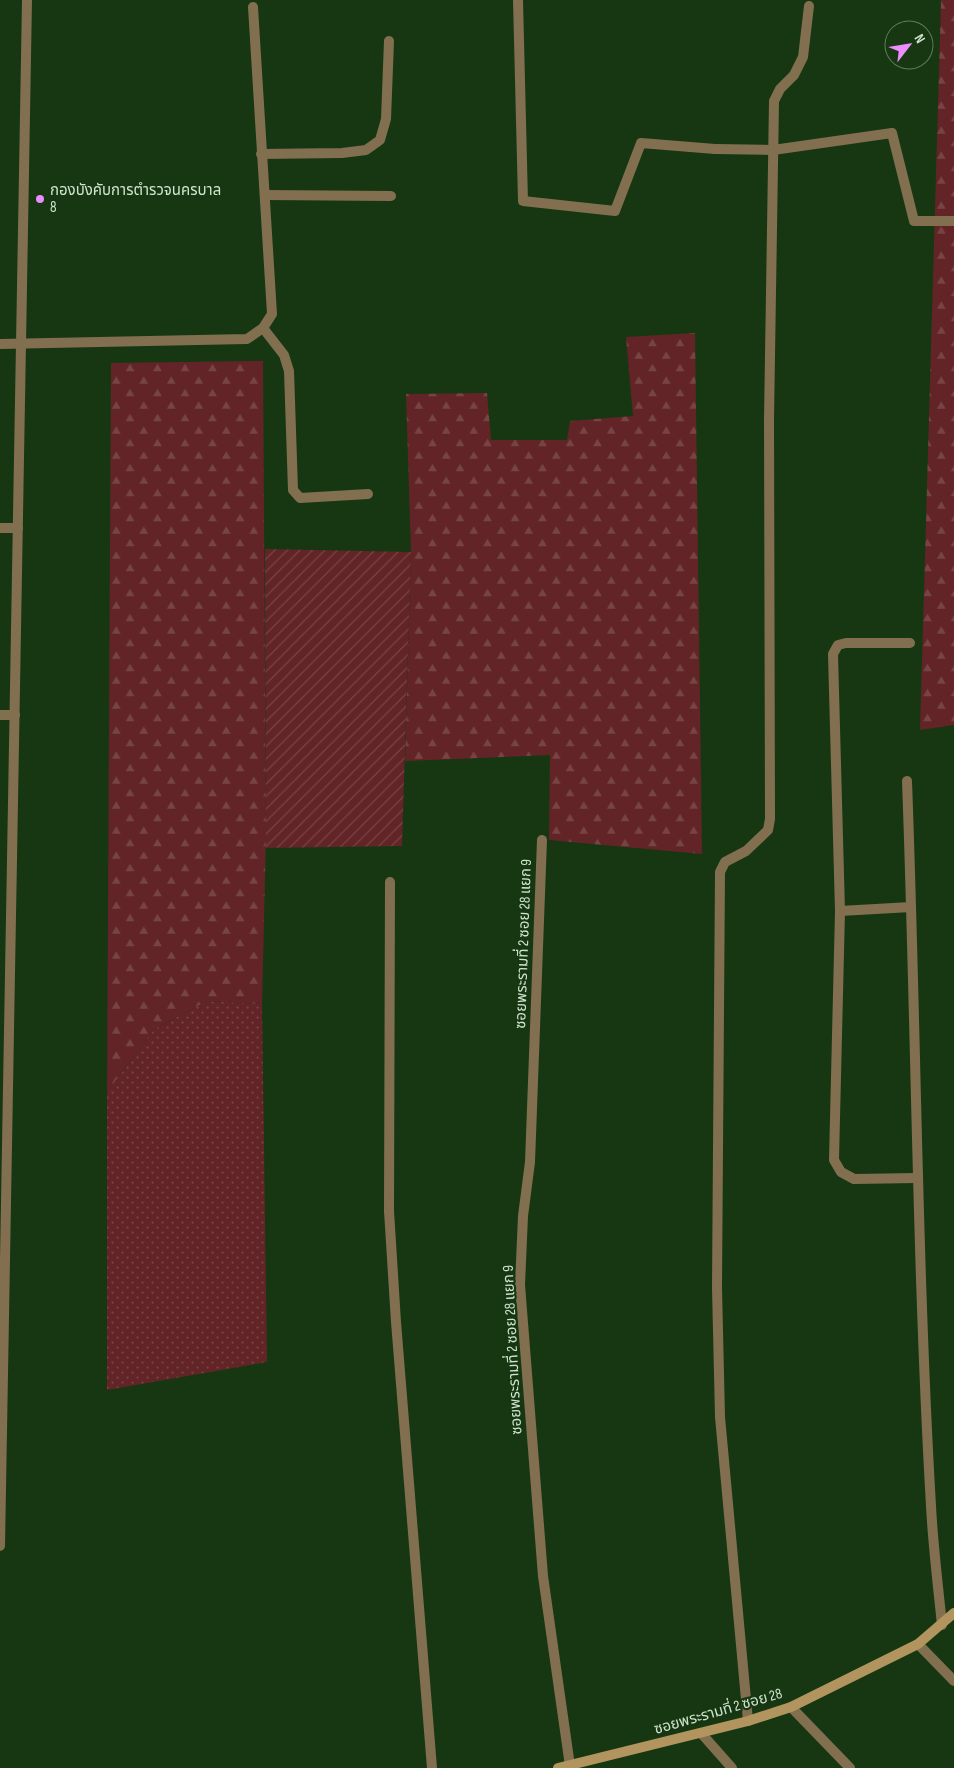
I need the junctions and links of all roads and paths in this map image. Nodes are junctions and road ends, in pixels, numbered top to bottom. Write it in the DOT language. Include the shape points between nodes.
graph roads {
  1 [pos="27,0"];
  2 [pos="518,0"];
  3 [pos="809,6"];
  4 [pos="253,7"];
  5 [pos="390,41"];
  6 [pos="773,150"];
  7 [pos="261,154"];
  8 [pos="265,195"];
  9 [pos="391,196"];
  10 [pos="954,221"];
  11 [pos="263,328"];
  12 [pos="0,344"];
  13 [pos="21,345"];
  14 [pos="368,494"];
  15 [pos="0,528"];
  16 [pos="18,528"];
  17 [pos="910,643"];
  18 [pos="0,715"];
  19 [pos="15,715"];
  20 [pos="907,781"];
  21 [pos="542,840"];
  22 [pos="390,882"];
  23 [pos="0,901"];
  24 [pos="11,901"];
  25 [pos="911,907"];
  26 [pos="840,910"];
  27 [pos="4,1082"];
  28 [pos="917,1178"];
  29 [pos="2,1261"];
  30 [pos="1,1442"];
  31 [pos="0,1546"];
  32 [pos="954,1613"];
  33 [pos="942,1625"];
  34 [pos="918,1644"];
  35 [pos="954,1681"];
  36 [pos="790,1707"];
  37 [pos="748,1720"];
  38 [pos="701,1733"];
  39 [pos="570,1766"];
  40 [pos="432,1768"];
  41 [pos="558,1768"];
  42 [pos="732,1768"];
  43 [pos="850,1768"];
  1 -- 13 [label="street"];
  2 -- 6 [label="street" via="523,201 615,211 641,144"];
  3 -- 6 [label="street" via="803,57 774,101"];
  4 -- 7 [label="street"];
  5 -- 7 [label="street" via="386,119 380,140 366,150"];
  6 -- 10 [label="street" via="892,133 914,221"];
  6 -- 37 [label="street" via="769,438 770,819 768,830 746,851 725,862 720,872 717,1288 720,1417"];
  7 -- 8 [label="street"];
  8 -- 9 [label="street"];
  8 -- 11 [label="street" via="272,314"];
  11 -- 13 [label="street" via="247,339"];
  11 -- 14 [label="street" via="284,355 289,371 293,490 300,498"];
  12 -- 13 [label="street"];
  13 -- 16 [label="street"];
  15 -- 16 [label="street"];
  16 -- 19 [label="street"];
  17 -- 26 [label="street" via="846,643 838,645 833,654"];
  18 -- 19 [label="street"];
  19 -- 24 [label="street"];
  20 -- 25 [label="street"];
  21 -- 39 [label="street, ซอยพระรามที่ 2 ซอย 28 แยก 9" via="530,1162 523,1216 520,1285 542,1576"];
  22 -- 40 [label="street" via="389,1211"];
  23 -- 24 [label="street"];
  24 -- 27 [label="street"];
  25 -- 26 [label="street"];
  25 -- 28 [label="street"];
  26 -- 28 [label="street" via="834,1160 841,1172 854,1180"];
  27 -- 29 [label="street"];
  28 -- 33 [label="street" via="931,1508"];
  29 -- 30 [label="street"];
  30 -- 31 [label="street"];
  32 -- 33 [label="street, ซอยพระรามที่ 2 ซอย 28"];
  33 -- 34 [label="street, ซอยพระรามที่ 2 ซอย 28"];
  34 -- 35 [label="street"];
  34 -- 36 [label="street, ซอยพระรามที่ 2 ซอย 28"];
  36 -- 37 [label="street, ซอยพระรามที่ 2 ซอย 28"];
  36 -- 43 [label="street"];
  37 -- 38 [label="street, ซอยพระรามที่ 2 ซอย 28"];
  38 -- 39 [label="street, ซอยพระรามที่ 2 ซอย 28"];
  38 -- 42 [label="street"];
  39 -- 41 [label="street, ซอยพระรามที่ 2 ซอย 28"];
}
